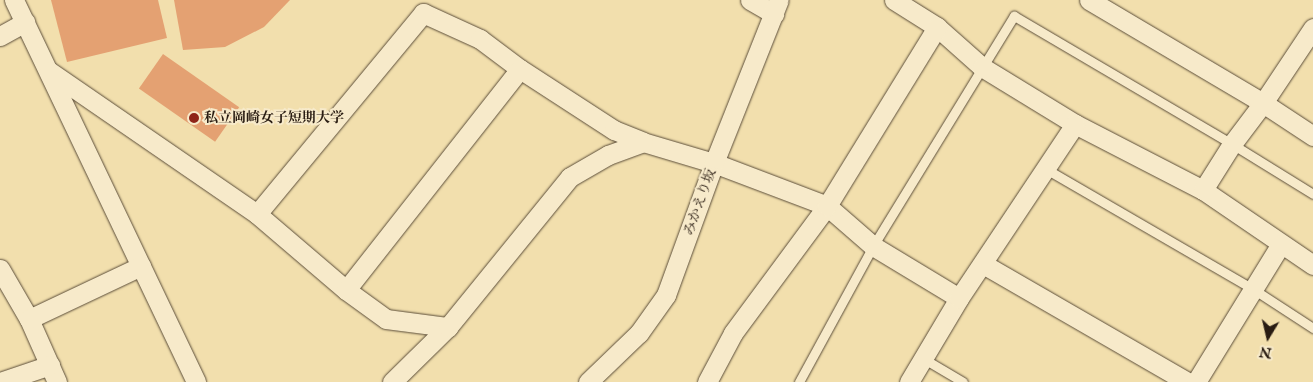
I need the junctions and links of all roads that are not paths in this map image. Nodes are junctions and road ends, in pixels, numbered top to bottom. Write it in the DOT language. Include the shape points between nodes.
graph roads {
  1 [pos="14,0"];
  2 [pos="750,0"];
  3 [pos="894,0"];
  4 [pos="1089,0"];
  5 [pos="421,6"];
  6 [pos="776,7"];
  7 [pos="25,22"];
  8 [pos="937,28"];
  9 [pos="1313,28"];
  10 [pos="0,36"];
  11 [pos="982,67"];
  12 [pos="520,68"];
  13 [pos="49,71"];
  14 [pos="1263,103"];
  15 [pos="1075,124"];
  16 [pos="1313,136"];
  17 [pos="643,142"];
  18 [pos="1232,144"];
  19 [pos="714,163"];
  20 [pos="1046,169"];
  21 [pos="1203,190"];
  22 [pos="1313,194"];
  23 [pos="827,206"];
  24 [pos="257,214"];
  25 [pos="1281,244"];
  26 [pos="873,246"];
  27 [pos="983,264"];
  28 [pos="1313,265"];
  29 [pos="141,266"];
  30 [pos="0,268"];
  31 [pos="346,290"];
  32 [pos="1254,290"];
  33 [pos="959,298"];
  34 [pos="29,319"];
  35 [pos="448,327"];
  36 [pos="1313,328"];
  37 [pos="924,358"];
  38 [pos="54,373"];
  39 [pos="595,380"];
  40 [pos="0,382"];
  41 [pos="196,382"];
  42 [pos="392,382"];
  43 [pos="707,382"];
  44 [pos="799,382"];
  45 [pos="909,382"];
  46 [pos="963,382"];
  47 [pos="1186,382"];
  48 [pos="1196,382"];
  1 -- 7 [label="street"];
  2 -- 6 [label="street"];
  3 -- 8 [label="street"];
  4 -- 14 [label="street"];
  5 -- 12 [label="street" via="480,39"];
  5 -- 24 [label="street"];
  6 -- 19 [label="street, みかえり坂"];
  7 -- 10 [label="street"];
  7 -- 13 [label="street"];
  8 -- 11 [label="street"];
  8 -- 23 [label="street"];
  9 -- 14 [label="street"];
  11 -- 15 [label="street"];
  11 -- 18 [label="lane" via="1014,16"];
  11 -- 26 [label="lane"];
  12 -- 17 [label="street" via="614,130"];
  12 -- 31 [label="street"];
  13 -- 24 [label="street"];
  13 -- 29 [label="street"];
  14 -- 16 [label="street"];
  14 -- 18 [label="street"];
  15 -- 20 [label="street"];
  15 -- 21 [label="street"];
  17 -- 19 [label="street"];
  17 -- 35 [label="street" via="608,155 570,177"];
  18 -- 21 [label="street"];
  18 -- 22 [label="lane"];
  19 -- 23 [label="street"];
  19 -- 39 [label="street, みかえり坂" via="666,295 639,333"];
  20 -- 27 [label="street"];
  20 -- 32 [label="lane"];
  21 -- 25 [label="street"];
  23 -- 26 [label="street"];
  23 -- 43 [label="street" via="733,333"];
  24 -- 31 [label="street"];
  25 -- 28 [label="street"];
  25 -- 32 [label="street"];
  26 -- 33 [label="street"];
  26 -- 44 [label="lane"];
  27 -- 33 [label="street"];
  27 -- 47 [label="street"];
  29 -- 34 [label="street"];
  29 -- 41 [label="street"];
  30 -- 34 [label="street"];
  31 -- 35 [label="street" via="386,319"];
  32 -- 36 [label="lane"];
  32 -- 48 [label="street"];
  33 -- 37 [label="street"];
  34 -- 38 [label="street"];
  35 -- 42 [label="street"];
  37 -- 45 [label="street"];
  37 -- 46 [label="lane"];
  38 -- 40 [label="street"];
}
